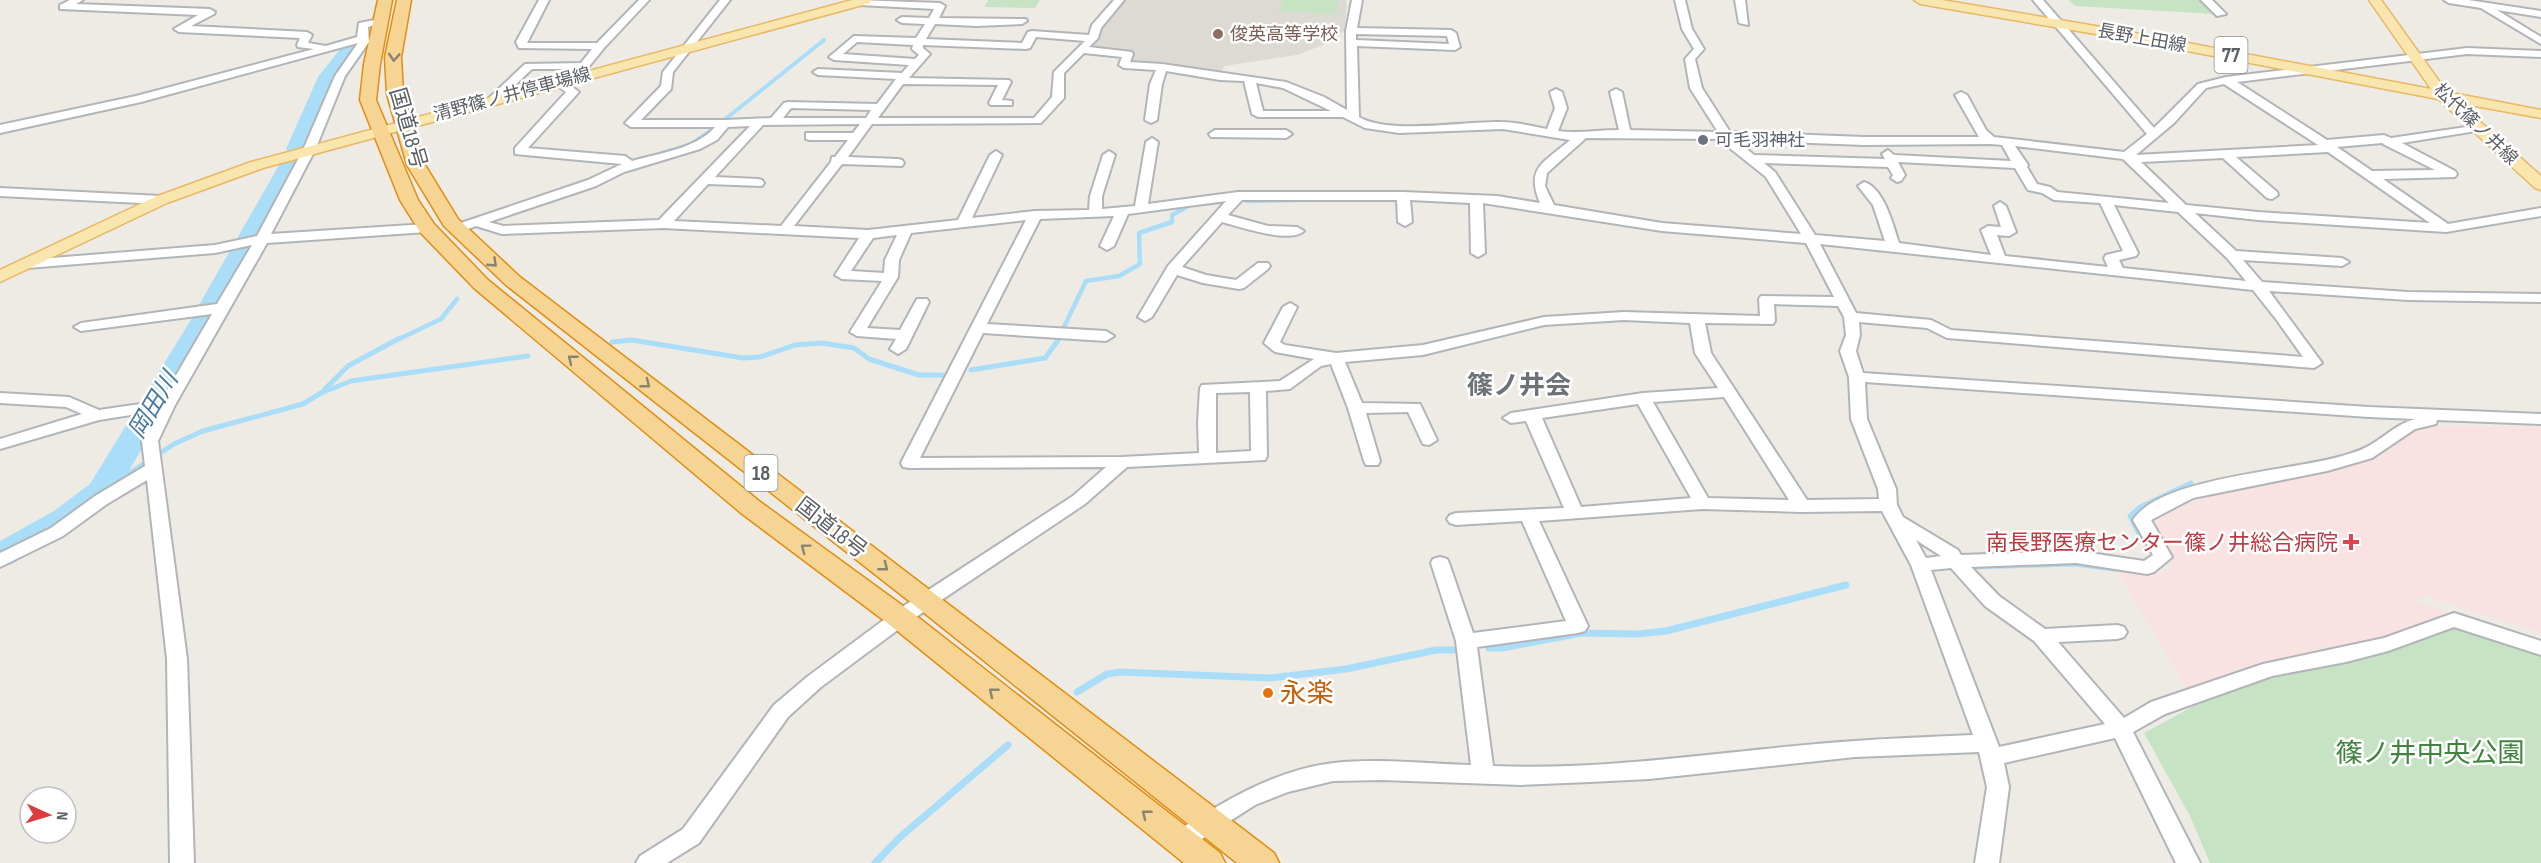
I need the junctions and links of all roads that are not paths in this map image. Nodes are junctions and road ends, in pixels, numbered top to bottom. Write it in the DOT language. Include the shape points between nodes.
graph roads {
  1 [pos="78,0"];
  2 [pos="404,0"];
  3 [pos="544,0"];
  4 [pos="644,0"];
  5 [pos="725,0"];
  6 [pos="1119,0"];
  7 [pos="1357,0"];
  8 [pos="1680,0"];
  9 [pos="1740,0"];
  10 [pos="1920,0"];
  11 [pos="2038,0"];
  12 [pos="2206,0"];
  13 [pos="2375,0"];
  14 [pos="2449,0"];
  15 [pos="2469,0"];
  16 [pos="863,1"];
  17 [pos="2480,4"];
  18 [pos="383,10"];
  19 [pos="2222,14"];
  20 [pos="2541,14"];
  21 [pos="902,20"];
  22 [pos="934,21"];
  23 [pos="1022,21"];
  24 [pos="1744,23"];
  25 [pos="2058,23"];
  26 [pos="1352,37"];
  27 [pos="1093,38"];
  28 [pos="362,39"];
  29 [pos="2541,41"];
  30 [pos="918,43"];
  31 [pos="600,46"];
  32 [pos="334,47"];
  33 [pos="686,48"];
  34 [pos="1082,50"];
  35 [pos="2541,54"];
  36 [pos="2416,58"];
  37 [pos="918,62"];
  38 [pos="1162,67"];
  39 [pos="2309,69"];
  40 [pos="818,72"];
  41 [pos="572,75"];
  42 [pos="902,78"];
  43 [pos="1249,78"];
  44 [pos="2226,80"];
  45 [pos="1556,92"];
  46 [pos="1616,92"];
  47 [pos="1961,95"];
  48 [pos="2442,95"];
  49 [pos="493,100"];
  50 [pos="1008,103"];
  51 [pos="879,107"];
  52 [pos="1258,114"];
  53 [pos="2541,114"];
  54 [pos="1348,116"];
  55 [pos="869,120"];
  56 [pos="1151,120"];
  57 [pos="774,121"];
  58 [pos="760,122"];
  59 [pos="725,124"];
  60 [pos="391,127"];
  61 [pos="2476,128"];
  62 [pos="0,129"];
  63 [pos="1625,133"];
  64 [pos="2152,133"];
  65 [pos="1215,134"];
  66 [pos="1257,134"];
  67 [pos="1286,134"];
  68 [pos="1551,134"];
  69 [pos="1726,135"];
  70 [pos="810,136"];
  71 [pos="856,137"];
  72 [pos="1580,138"];
  73 [pos="1881,139"];
  74 [pos="1990,140"];
  75 [pos="2006,141"];
  76 [pos="1152,142"];
  77 [pos="2389,142"];
  78 [pos="2328,146"];
  79 [pos="309,150"];
  80 [pos="1108,154"];
  81 [pos="2226,154"];
  82 [pos="996,155"];
  83 [pos="2129,157"];
  84 [pos="1752,159"];
  85 [pos="836,160"];
  86 [pos="1891,161"];
  87 [pos="898,163"];
  88 [pos="2022,165"];
  89 [pos="629,166"];
  90 [pos="2369,175"];
  91 [pos="1898,178"];
  92 [pos="705,180"];
  93 [pos="758,183"];
  94 [pos="2541,185"];
  95 [pos="1864,186"];
  96 [pos="0,192"];
  97 [pos="2272,195"];
  98 [pos="1238,196"];
  99 [pos="1402,196"];
  100 [pos="1476,199"];
  101 [pos="161,200"];
  102 [pos="2105,200"];
  103 [pos="2000,206"];
  104 [pos="1548,207"];
  105 [pos="1141,208"];
  106 [pos="2181,209"];
  107 [pos="1124,211"];
  108 [pos="2541,212"];
  109 [pos="1095,213"];
  110 [pos="1035,215"];
  111 [pos="1220,217"];
  112 [pos="964,222"];
  113 [pos="1405,222"];
  114 [pos="663,224"];
  115 [pos="466,225"];
  116 [pos="427,228"];
  117 [pos="907,228"];
  118 [pos="2446,228"];
  119 [pos="784,231"];
  120 [pos="1297,231"];
  121 [pos="868,234"];
  122 [pos="1810,239"];
  123 [pos="251,242"];
  124 [pos="1107,246"];
  125 [pos="1893,246"];
  126 [pos="1478,253"];
  127 [pos="2232,255"];
  128 [pos="2000,260"];
  129 [pos="2342,262"];
  130 [pos="27,264"];
  131 [pos="1263,266"];
  132 [pos="1173,269"];
  133 [pos="2118,273"];
  134 [pos="0,277"];
  135 [pos="891,278"];
  136 [pos="2256,286"];
  137 [pos="2541,298"];
  138 [pos="922,302"];
  139 [pos="1842,302"];
  140 [pos="1290,307"];
  141 [pos="223,308"];
  142 [pos="1145,316"];
  143 [pos="1851,317"];
  144 [pos="1697,318"];
  145 [pos="81,327"];
  146 [pos="979,328"];
  147 [pos="905,335"];
  148 [pos="1106,336"];
  149 [pos="898,349"];
  150 [pos="1336,358"];
  151 [pos="1857,377"];
  152 [pos="1258,387"];
  153 [pos="1727,392"];
  154 [pos="0,398"];
  155 [pos="1643,398"];
  156 [pos="158,406"];
  157 [pos="1356,408"];
  158 [pos="97,415"];
  159 [pos="1532,415"];
  160 [pos="2482,417"];
  161 [pos="1511,418"];
  162 [pos="2541,419"];
  163 [pos="1429,440"];
  164 [pos="0,444"];
  165 [pos="153,459"];
  166 [pos="1208,459"];
  167 [pos="1372,461"];
  168 [pos="1122,462"];
  169 [pos="1702,503"];
  170 [pos="1888,505"];
  171 [pos="1802,506"];
  172 [pos="1575,513"];
  173 [pos="1528,515"];
  174 [pos="1456,519"];
  175 [pos="1898,521"];
  176 [pos="0,561"];
  177 [pos="1955,561"];
  178 [pos="1440,563"];
  179 [pos="1920,566"];
  180 [pos="928,601"];
  181 [pos="900,618"];
  182 [pos="2117,632"];
  183 [pos="2041,636"];
  184 [pos="1466,641"];
  185 [pos="2541,648"];
  186 [pos="2121,729"];
  187 [pos="1989,750"];
  188 [pos="1483,775"];
  189 [pos="1208,822"];
  190 [pos="1180,841"];
  191 [pos="182,863"];
  192 [pos="648,863"];
  193 [pos="1208,863"];
  194 [pos="1262,863"];
  195 [pos="1987,863"];
  196 [pos="2187,863"];
  1 -- 32 [label="street" via="63,7 210,12 179,28 304,34 307,36 302,45"];
  2 -- 60 [label="highway, 国道18号 / 18, one-way" via="393,57 395,94"];
  3 -- 31 [label="street" via="520,42 523,46"];
  4 -- 31 [label="street"];
  5 -- 33 [label="street"];
  6 -- 27 [label="street" via="1096,27"];
  7 -- 26 [label="street"];
  8 -- 69 [label="street" via="1687,29 1699,49 1690,58 1696,88"];
  9 -- 24 [label="street"];
  10 -- 25 [label="main road, 長野上田線 / 77"];
  11 -- 25 [label="street"];
  12 -- 19 [label="street"];
  13 -- 36 [label="main road, 松代篠ノ井線"];
  14 -- 17 [label="street"];
  15 -- 17 [label="street"];
  16 -- 22 [label="street" via="938,5"];
  16 -- 33 [label="main road, 清野篠ノ井停車場線"];
  17 -- 20 [label="street"];
  17 -- 29 [label="street"];
  18 -- 28 [label="street" via="363,25"];
  18 -- 60 [label="highway, 国道18号 / 18" via="368,100"];
  21 -- 22 [label="street"];
  22 -- 23 [label="street"];
  22 -- 30 [label="street"];
  25 -- 39 [label="main road, 長野上田線 / 77"];
  25 -- 64 [label="street"];
  26 -- 26 [label="street" via="1451,33 1455,47"];
  26 -- 54 [label="street"];
  27 -- 30 [label="street" via="1032,34 1026,46"];
  27 -- 34 [label="street"];
  28 -- 32 [label="street"];
  28 -- 79 [label="street" via="364,42 340,76"];
  30 -- 37 [label="street" via="917,49 925,54"];
  30 -- 37 [label="street" via="854,39 834,57"];
  31 -- 41 [label="street"];
  32 -- 62 [label="street" via="156,95"];
  33 -- 41 [label="main road, 清野篠ノ井停車場線"];
  33 -- 59 [label="street" via="668,72 668,87 632,123"];
  34 -- 38 [label="street" via="1128,54 1124,65"];
  34 -- 55 [label="street" via="1059,72 1058,98 1037,121"];
  35 -- 36 [label="street" via="2468,51"];
  36 -- 39 [label="street"];
  36 -- 48 [label="main road, 松代篠ノ井線"];
  37 -- 42 [label="street"];
  38 -- 43 [label="street"];
  38 -- 56 [label="street"];
  39 -- 44 [label="street"];
  39 -- 48 [label="main road, 長野上田線 / 77"];
  40 -- 42 [label="street"];
  41 -- 49 [label="main road, 清野篠ノ井停車場線"];
  41 -- 49 [label="street" via="529,66"];
  41 -- 89 [label="street" via="573,92 519,151 625,160"];
  42 -- 50 [label="street" via="1005,82 995,103"];
  42 -- 51 [label="street"];
  43 -- 52 [label="street"];
  43 -- 54 [label="street" via="1292,87"];
  44 -- 64 [label="street" via="2202,86"];
  44 -- 78 [label="street"];
  45 -- 68 [label="street" via="1561,108"];
  46 -- 63 [label="street"];
  47 -- 74 [label="street" via="1981,132"];
  48 -- 53 [label="main road, 長野上田線 / 77"];
  48 -- 61 [label="main road, 松代篠ノ井線"];
  49 -- 60 [label="main road, 清野篠ノ井停車場線"];
  51 -- 55 [label="street"];
  51 -- 57 [label="street" via="788,105"];
  52 -- 54 [label="street"];
  52 -- 66 [label="street"];
  54 -- 68 [label="street" via="1369,126 1399,129 1503,125"];
  55 -- 57 [label="street"];
  55 -- 71 [label="street"];
  57 -- 58 [label="street"];
  58 -- 59 [label="street"];
  58 -- 92 [label="street"];
  59 -- 89 [label="street" via="713,137 696,146"];
  60 -- 79 [label="main road, 清野篠ノ井停車場線"];
  60 -- 115 [label="highway, 国道18号 / 18" via="416,165"];
  60 -- 116 [label="highway, 国道18号 / 18" via="409,200"];
  61 -- 77 [label="street"];
  61 -- 94 [label="main road, 松代篠ノ井線"];
  63 -- 69 [label="street"];
  63 -- 72 [label="street" via="1583,134"];
  64 -- 83 [label="street"];
  65 -- 66 [label="street"];
  66 -- 67 [label="street"];
  68 -- 72 [label="street"];
  69 -- 73 [label="street"];
  69 -- 84 [label="street"];
  70 -- 71 [label="street"];
  71 -- 85 [label="street"];
  72 -- 104 [label="street" via="1541,172 1539,186"];
  73 -- 74 [label="street"];
  73 -- 86 [label="street"];
  74 -- 75 [label="street"];
  75 -- 83 [label="street"];
  75 -- 88 [label="street"];
  76 -- 105 [label="street"];
  77 -- 78 [label="street" via="2384,139"];
  77 -- 90 [label="street" via="2451,174"];
  78 -- 81 [label="street"];
  78 -- 90 [label="street"];
  79 -- 101 [label="main road, 清野篠ノ井停車場線"];
  79 -- 123 [label="street"];
  80 -- 109 [label="street"];
  81 -- 83 [label="street"];
  81 -- 97 [label="street"];
  82 -- 112 [label="street"];
  83 -- 106 [label="street"];
  84 -- 86 [label="street"];
  84 -- 122 [label="street" via="1771,175"];
  85 -- 87 [label="street"];
  85 -- 119 [label="street"];
  86 -- 88 [label="street"];
  86 -- 91 [label="street"];
  88 -- 102 [label="street" via="2032,187 2054,196"];
  89 -- 115 [label="street" via="592,183"];
  90 -- 118 [label="street"];
  92 -- 93 [label="street"];
  92 -- 114 [label="street"];
  95 -- 125 [label="street" via="1879,204"];
  96 -- 101 [label="street"];
  98 -- 99 [label="street"];
  98 -- 105 [label="street"];
  98 -- 111 [label="street"];
  99 -- 100 [label="street"];
  99 -- 113 [label="street"];
  100 -- 104 [label="street"];
  100 -- 126 [label="street"];
  101 -- 130 [label="main road, 清野篠ノ井停車場線"];
  102 -- 106 [label="street"];
  102 -- 133 [label="street" via="2131,253 2111,258"];
  103 -- 128 [label="street" via="2009,232 1988,230"];
  104 -- 122 [label="street" via="1662,227"];
  105 -- 107 [label="street"];
  106 -- 118 [label="street"];
  106 -- 127 [label="street"];
  107 -- 109 [label="street"];
  107 -- 124 [label="street"];
  108 -- 118 [label="street"];
  109 -- 110 [label="street"];
  110 -- 112 [label="street"];
  110 -- 146 [label="street"];
  111 -- 120 [label="street" via="1268,230"];
  111 -- 132 [label="street"];
  112 -- 117 [label="street"];
  114 -- 115 [label="street" via="502,230"];
  114 -- 119 [label="street"];
  115 -- 180 [label="highway, 国道18号 / 18, one-way" via="513,281"];
  116 -- 123 [label="street"];
  181 -- 116 [label="highway, 国道18号 / 18, one-way" via="750,507 481,284"];
  117 -- 121 [label="street"];
  117 -- 135 [label="street" via="892,260"];
  119 -- 121 [label="street"];
  121 -- 135 [label="street" via="842,275"];
  122 -- 125 [label="street"];
  122 -- 139 [label="street"];
  123 -- 130 [label="street" via="215,249"];
  123 -- 141 [label="street"];
  125 -- 128 [label="street"];
  127 -- 129 [label="street"];
  127 -- 136 [label="street"];
  128 -- 133 [label="street"];
  130 -- 134 [label="main road, 清野篠ノ井停車場線"];
  131 -- 132 [label="street" via="1239,285"];
  132 -- 142 [label="street"];
  133 -- 136 [label="street"];
  135 -- 147 [label="street" via="857,332"];
  136 -- 137 [label="street" via="2408,296"];
  136 -- 143 [label="street" via="2314,363 1947,334 1931,324"];
  138 -- 147 [label="street"];
  139 -- 143 [label="street"];
  139 -- 144 [label="street" via="1766,299 1768,321"];
  140 -- 150 [label="street" via="1272,343 1280,349"];
  141 -- 145 [label="street"];
  141 -- 156 [label="street"];
  143 -- 151 [label="street" via="1853,335 1848,351"];
  144 -- 150 [label="street" via="1624,316 1544,321 1423,350"];
  144 -- 153 [label="street" via="1703,353"];
  146 -- 148 [label="street"];
  146 -- 168 [label="street" via="909,464"];
  147 -- 149 [label="street"];
  150 -- 152 [label="street" via="1316,363 1284,386"];
  150 -- 157 [label="street"];
  151 -- 160 [label="street"];
  151 -- 170 [label="street" via="1859,419 1887,489"];
  152 -- 166 [label="street" via="1259,456"];
  152 -- 166 [label="street" via="1208,388"];
  153 -- 155 [label="street"];
  153 -- 171 [label="street"];
  154 -- 158 [label="street" via="69,402"];
  155 -- 159 [label="street"];
  155 -- 169 [label="street"];
  156 -- 158 [label="street"];
  156 -- 165 [label="street" via="150,441"];
  157 -- 163 [label="street" via="1414,407"];
  157 -- 167 [label="street"];
  158 -- 164 [label="street"];
  159 -- 161 [label="street"];
  159 -- 172 [label="street"];
  160 -- 162 [label="street"];
  160 -- 177 [label="street" via="2417,422 2367,454 2177,497 2142,520 2163,557 2147,568 2076,558"];
  165 -- 176 [label="street" via="57,532"];
  165 -- 191 [label="street" via="177,659"];
  166 -- 168 [label="street"];
  168 -- 180 [label="street" via="1078,500"];
  169 -- 171 [label="street"];
  169 -- 172 [label="street"];
  170 -- 171 [label="street"];
  170 -- 175 [label="street"];
  172 -- 173 [label="street"];
  173 -- 174 [label="street"];
  173 -- 184 [label="street" via="1578,626"];
  175 -- 177 [label="street" via="1952,554"];
  175 -- 179 [label="street"];
  177 -- 179 [label="street"];
  177 -- 183 [label="street" via="1992,601"];
  178 -- 184 [label="street"];
  179 -- 187 [label="street"];
  180 -- 181 [label="street"];
  180 -- 189 [label="highway, 国道18号 / 18"];
  190 -- 181 [label="highway, 国道18号 / 18, one-way"];
  181 -- 192 [label="street" via="781,711 691,836"];
  182 -- 183 [label="street"];
  183 -- 186 [label="street"];
  184 -- 188 [label="street"];
  185 -- 186 [label="street" via="2454,620 2388,644 2270,669 2158,708"];
  186 -- 187 [label="street"];
  186 -- 196 [label="street"];
  187 -- 188 [label="street" via="1855,749 1649,770"];
  187 -- 195 [label="street" via="1998,787"];
  188 -- 189 [label="street" via="1333,772 1284,784 1247,799"];
  189 -- 190 [label="street"];
  189 -- 194 [label="highway, 国道18号 / 18"];
  190 -- 193 [label="highway, 国道18号 / 18"];
}
